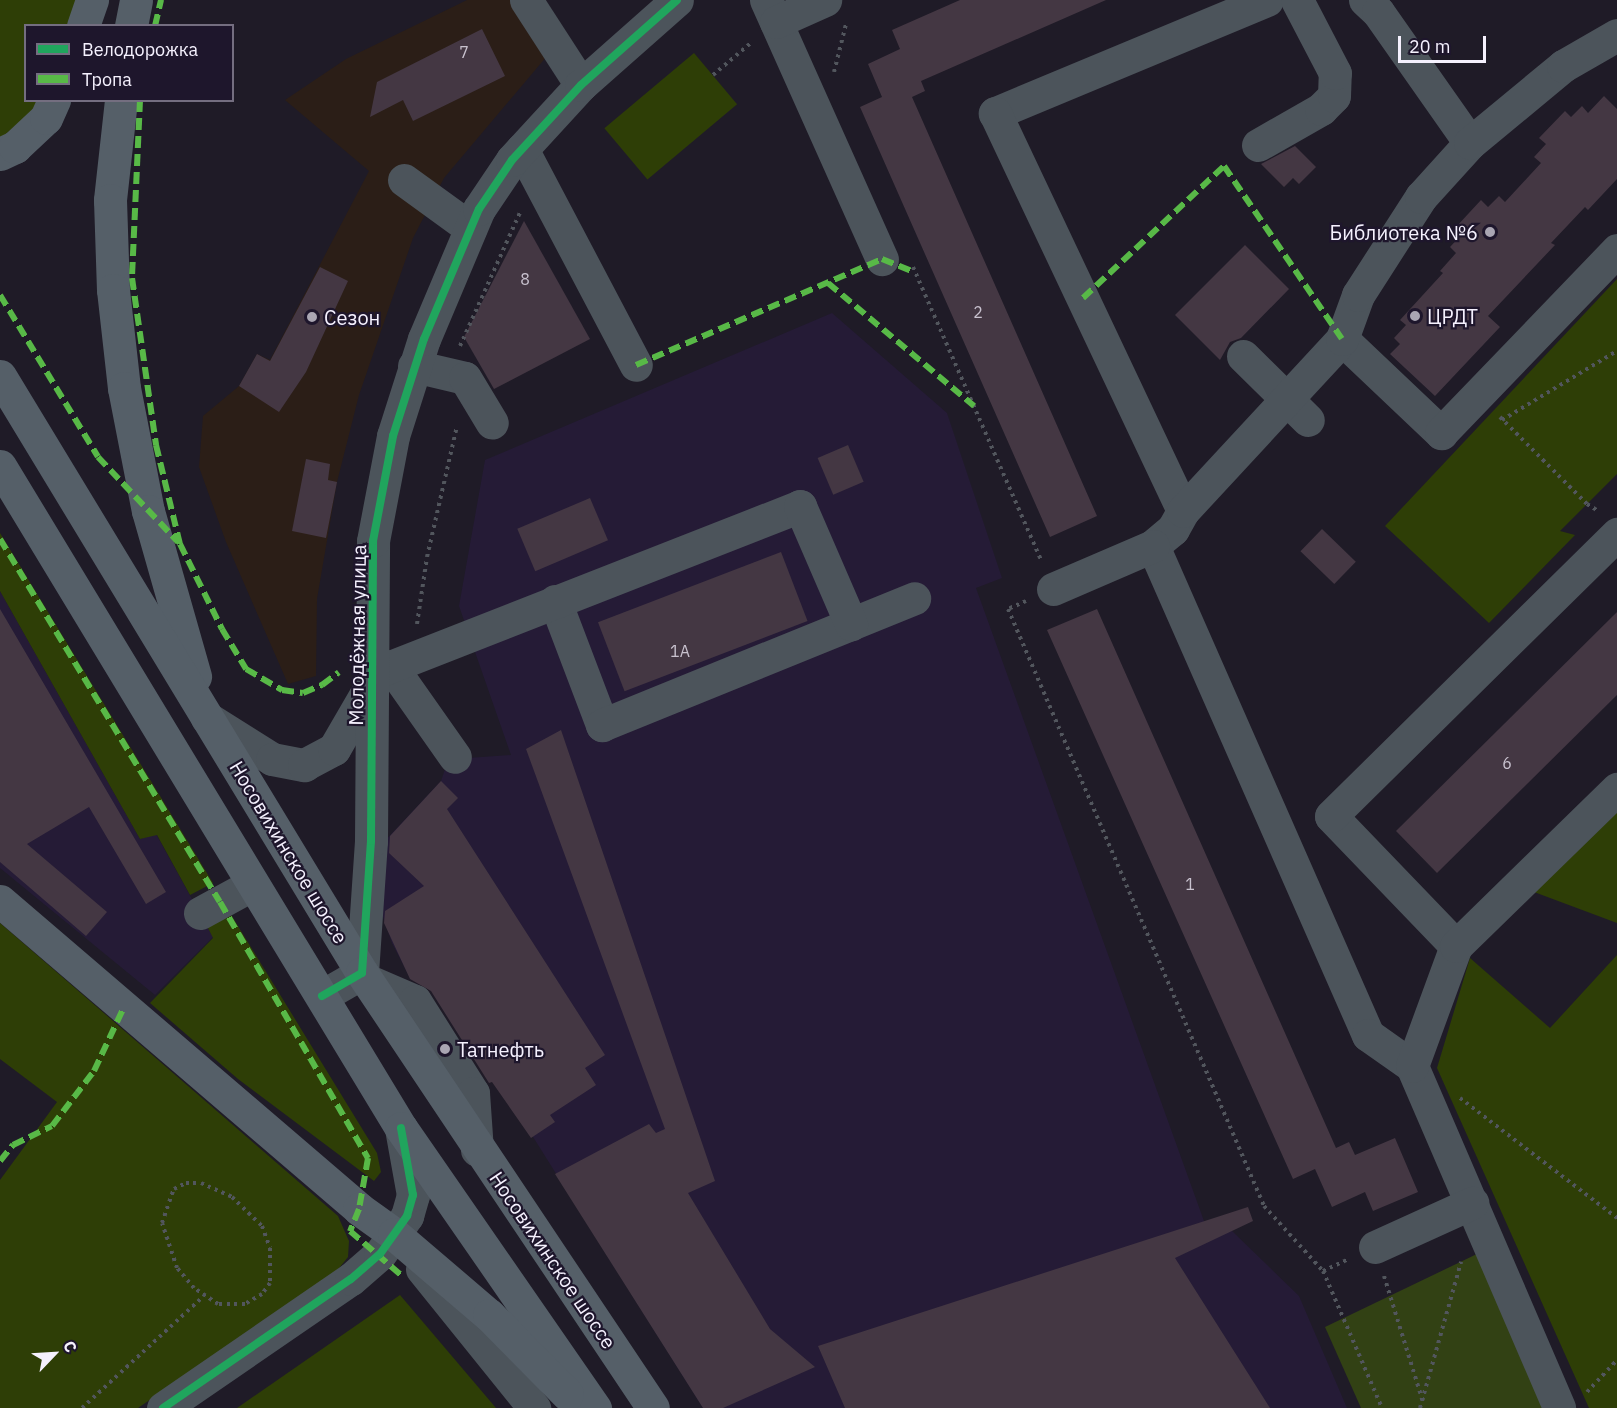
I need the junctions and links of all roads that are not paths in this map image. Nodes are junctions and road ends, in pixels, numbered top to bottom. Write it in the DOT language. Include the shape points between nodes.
graph roads {
  1 [pos="92,0"];
  2 [pos="136,0"];
  3 [pos="526,0"];
  4 [pos="677,0"];
  5 [pos="1267,0"];
  6 [pos="1297,0"];
  7 [pos="1365,0"];
  8 [pos="837,6"];
  9 [pos="771,11"];
  10 [pos="84,24"];
  11 [pos="131,24"];
  12 [pos="1617,34"];
  13 [pos="581,85"];
  14 [pos="53,102"];
  15 [pos="121,102"];
  16 [pos="1470,143"];
  17 [pos="1258,145"];
  18 [pos="522,149"];
  19 [pos="0,154"];
  20 [pos="404,180"];
  21 [pos="470,228"];
  22 [pos="1617,250"];
  23 [pos="896,260"];
  24 [pos="1342,339"];
  25 [pos="1243,356"];
  26 [pos="636,365"];
  27 [pos="414,366"];
  28 [pos="0,376"];
  29 [pos="1297,410"];
  30 [pos="492,423"];
  31 [pos="0,466"];
  32 [pos="1183,511"];
  33 [pos="1612,525"];
  34 [pos="1153,546"];
  35 [pos="1053,589"];
  36 [pos="914,598"];
  37 [pos="555,601"];
  38 [pos="851,624"];
  39 [pos="378,674"];
  40 [pos="207,718"];
  41 [pos="455,757"];
  42 [pos="1617,789"];
  43 [pos="253,884"];
  44 [pos="0,901"];
  45 [pos="200,914"];
  46 [pos="1456,946"];
  47 [pos="364,976"];
  48 [pos="322,996"];
  49 [pos="1412,1066"];
  50 [pos="402,1128"];
  51 [pos="1472,1203"];
  52 [pos="394,1234"];
  53 [pos="1375,1247"];
  54 [pos="1569,1404"];
  55 [pos="163,1408"];
  56 [pos="534,1408"];
  57 [pos="581,1408"];
  58 [pos="596,1408"];
  59 [pos="653,1408"];
  1 -- 10 [label="main road"];
  2 -- 11 [label="main road"];
  3 -- 13 [label="street"];
  4 -- 13 [label="street, Молодёжная улица"];
  5 -- 32 [label="street" via="995,113"];
  6 -- 17 [label="street" via="1335,73 1334,96 1321,109"];
  7 -- 16 [label="street" via="1378,12"];
  8 -- 9 [label="street"];
  9 -- 23 [label="street"];
  12 -- 16 [label="street" via="1563,66"];
  13 -- 18 [label="street, Молодёжная улица"];
  14 -- 19 [label="main road" via="46,118 15,147"];
  15 -- 40 [label="main road" via="110,200 113,291 124,388 148,511"];
  16 -- 24 [label="street" via="1415,207 1358,295"];
  18 -- 21 [label="street, Молодёжная улица"];
  18 -- 26 [label="street"];
  20 -- 21 [label="street"];
  21 -- 27 [label="street, Молодёжная улица"];
  22 -- 24 [label="street" via="1441,433"];
  24 -- 29 [label="street"];
  25 -- 29 [label="street"];
  27 -- 30 [label="street" via="475,370"];
  27 -- 39 [label="street, Молодёжная улица" via="393,436 373,541"];
  28 -- 40 [label="main road, Носовихинское шоссе"];
  29 -- 32 [label="street"];
  31 -- 43 [label="main road"];
  32 -- 34 [label="street" via="1173,529"];
  33 -- 46 [label="street" via="1331,816"];
  34 -- 35 [label="street"];
  34 -- 49 [label="street" via="1368,1035"];
  36 -- 38 [label="street"];
  37 -- 38 [label="street" via="800,506"];
  37 -- 38 [label="street" via="602,725"];
  37 -- 39 [label="street"];
  39 -- 40 [label="street, Молодёжная улица" via="334,748 304,765 272,759"];
  39 -- 41 [label="street"];
  39 -- 47 [label="street, Молодёжная улица"];
  40 -- 47 [label="main road, Носовихинское шоссе"];
  42 -- 46 [label="street"];
  43 -- 45 [label="street"];
  43 -- 48 [label="main road"];
  44 -- 52 [label="main road" via="359,1209"];
  46 -- 49 [label="street"];
  47 -- 48 [label="street"];
  47 -- 59 [label="main road, Носовихинское шоссе"];
  48 -- 50 [label="main road"];
  49 -- 51 [label="street"];
  50 -- 52 [label="street" via="413,1195"];
  50 -- 58 [label="main road"];
  51 -- 53 [label="street"];
  51 -- 54 [label="street"];
  52 -- 55 [label="street" via="380,1254 351,1279"];
  52 -- 56 [label="street"];
  52 -- 57 [label="main road" via="489,1315"];
}
